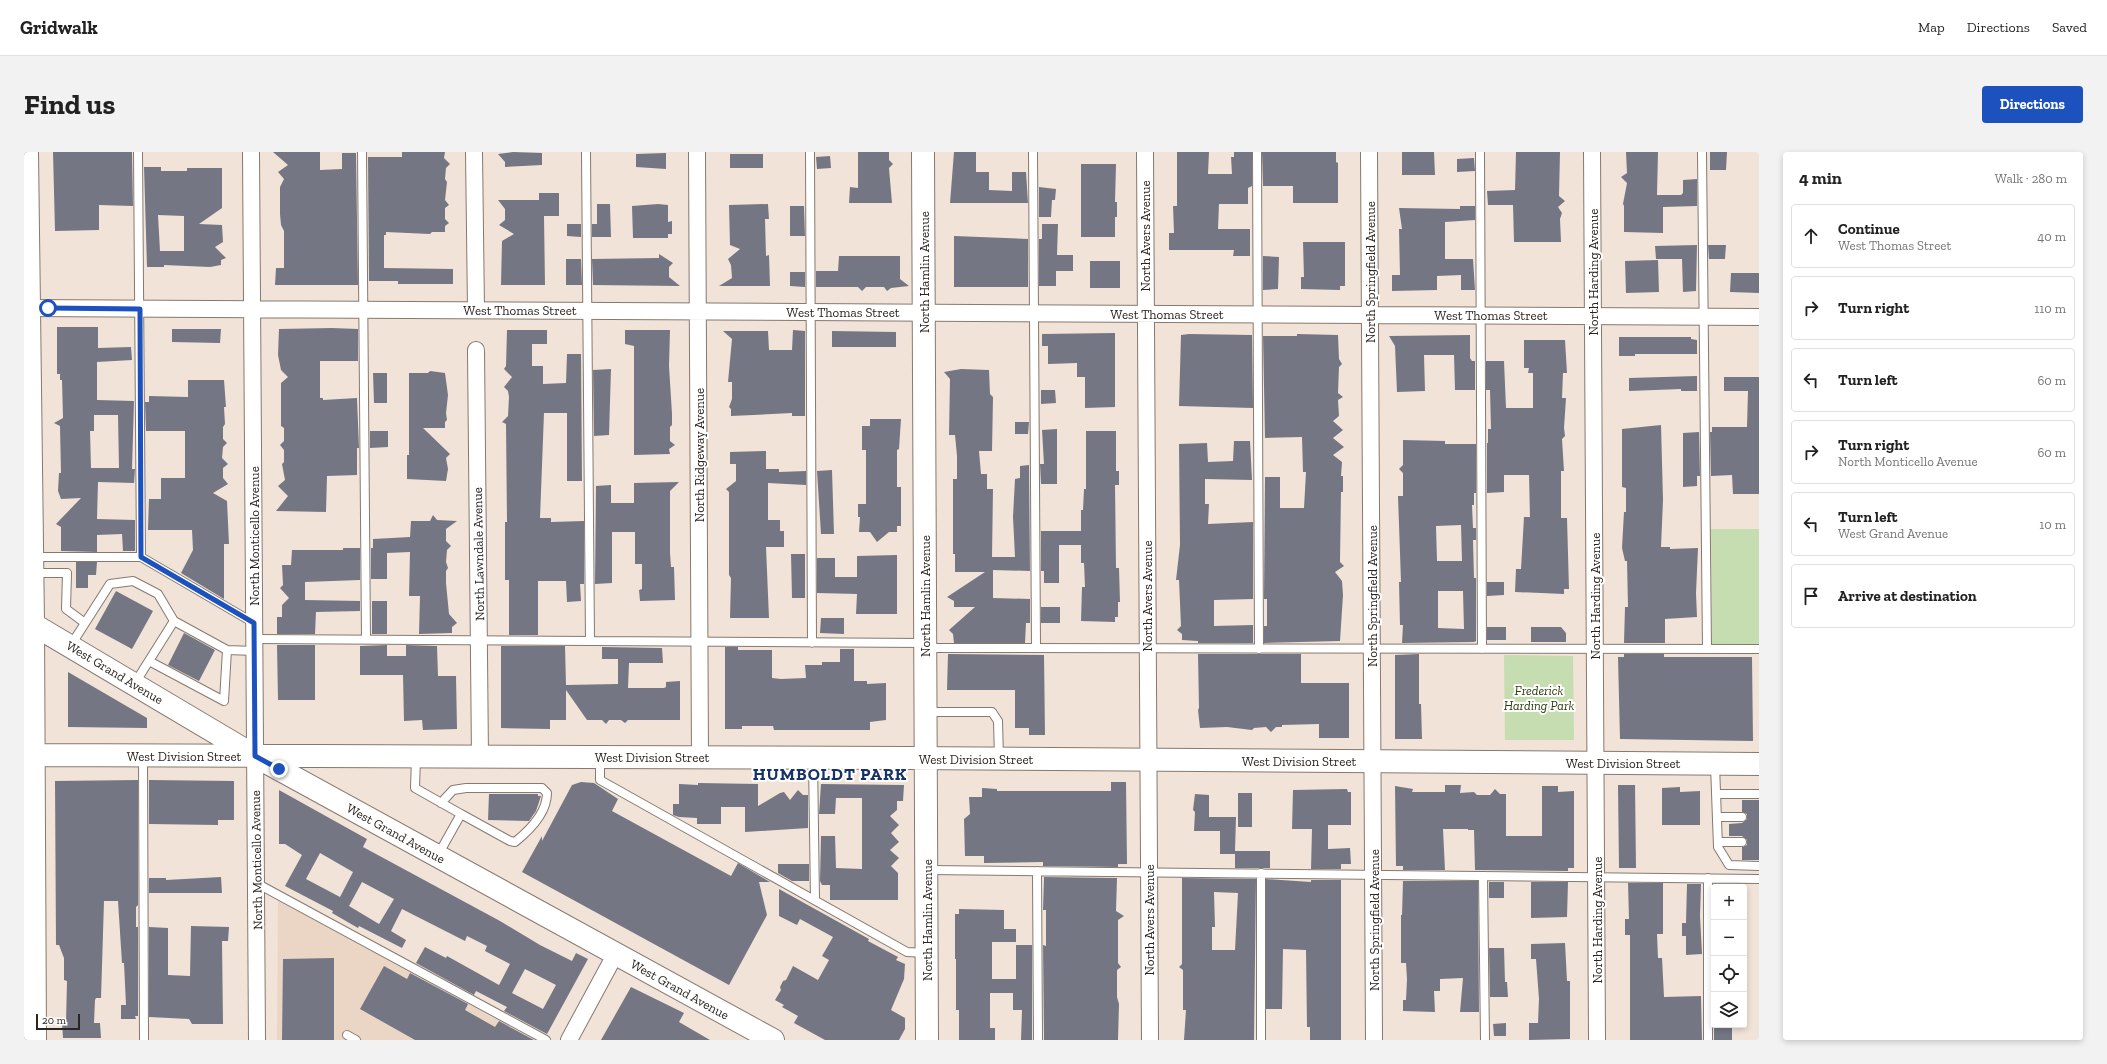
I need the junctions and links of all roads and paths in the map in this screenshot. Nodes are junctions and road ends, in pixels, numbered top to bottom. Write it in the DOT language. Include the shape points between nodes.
graph roads {
  1 [pos="27,152"];
  2 [pos="138,152"];
  3 [pos="251,152"];
  4 [pos="362,152"];
  5 [pos="474,152"];
  6 [pos="586,152"];
  7 [pos="697,152"];
  8 [pos="810,152"];
  9 [pos="923,152"];
  10 [pos="1033,152"];
  11 [pos="1145,152"];
  12 [pos="1257,152"];
  13 [pos="1369,152"];
  14 [pos="1480,152"];
  15 [pos="1592,152"];
  16 [pos="1702,152"];
  17 [pos="26,308"];
  18 [pos="140,309"];
  19 [pos="252,309"];
  20 [pos="364,310"];
  21 [pos="476,310"];
  22 [pos="587,311"];
  23 [pos="698,311"];
  24 [pos="811,312"];
  25 [pos="924,312"];
  26 [pos="1034,313"];
  27 [pos="1146,314"];
  28 [pos="1258,314"];
  29 [pos="1370,315"];
  30 [pos="1480,315"];
  31 [pos="1593,316"];
  32 [pos="1704,316"];
  33 [pos="1759,317"];
  34 [pos="476,350"];
  35 [pos="28,493"];
  36 [pos="28,527"];
  37 [pos="141,557"];
  38 [pos="33,565"];
  39 [pos="29,621"];
  40 [pos="174,621"];
  41 [pos="85,623"];
  42 [pos="254,637"];
  43 [pos="366,639"];
  44 [pos="479,640"];
  45 [pos="590,641"];
  46 [pos="700,642"];
  47 [pos="812,643"];
  48 [pos="71,646"];
  49 [pos="926,646"];
  50 [pos="1036,648"];
  51 [pos="1147,648"];
  52 [pos="1258,649"];
  53 [pos="1372,649"];
  54 [pos="1482,649"];
  55 [pos="1595,649"];
  56 [pos="1707,649"];
  57 [pos="1759,649"];
  58 [pos="227,650"];
  59 [pos="149,661"];
  60 [pos="135,684"];
  61 [pos="926,712"];
  62 [pos="29,755"];
  63 [pos="143,756"];
  64 [pos="255,756"];
  65 [pos="416,756"];
  66 [pos="480,757"];
  67 [pos="600,757"];
  68 [pos="700,757"];
  69 [pos="813,758"];
  70 [pos="926,758"];
  71 [pos="999,759"];
  72 [pos="1148,760"];
  73 [pos="1373,761"];
  74 [pos="1596,763"];
  75 [pos="1716,764"];
  76 [pos="1759,764"];
  77 [pos="1716,794"];
  78 [pos="1759,794"];
  79 [pos="441,803"];
  80 [pos="461,814"];
  81 [pos="1717,817"];
  82 [pos="1742,817"];
  83 [pos="1718,842"];
  84 [pos="1742,842"];
  85 [pos="438,856"];
  86 [pos="1759,866"];
  87 [pos="927,870"];
  88 [pos="1037,871"];
  89 [pos="1148,872"];
  90 [pos="1261,873"];
  91 [pos="1374,875"];
  92 [pos="1483,876"];
  93 [pos="1596,877"];
  94 [pos="1708,878"];
  95 [pos="1759,879"];
  96 [pos="256,883"];
  97 [pos="815,900"];
  98 [pos="30,925"];
  99 [pos="927,953"];
  100 [pos="616,954"];
  101 [pos="347,1035"];
  102 [pos="35,1040"];
  103 [pos="144,1040"];
  104 [pos="258,1040"];
  105 [pos="356,1040"];
  106 [pos="546,1040"];
  107 [pos="569,1040"];
  108 [pos="773,1040"];
  109 [pos="927,1040"];
  110 [pos="1038,1040"];
  111 [pos="1150,1040"];
  112 [pos="1261,1040"];
  113 [pos="1374,1040"];
  114 [pos="1485,1040"];
  115 [pos="1597,1040"];
  116 [pos="1708,1040"];
  1 -- 17 [label="main road"];
  2 -- 18 [label="lane"];
  3 -- 19 [label="street, North Monticello Avenue"];
  4 -- 20 [label="lane"];
  5 -- 21 [label="street"];
  6 -- 22 [label="lane"];
  7 -- 23 [label="street, North Ridgeway Avenue"];
  8 -- 24 [label="lane"];
  9 -- 25 [label="main road, North Hamlin Avenue"];
  10 -- 26 [label="lane"];
  11 -- 27 [label="street, North Avers Avenue"];
  12 -- 28 [label="lane"];
  13 -- 29 [label="street, North Springfield Avenue"];
  14 -- 30 [label="lane"];
  15 -- 31 [label="street, North Harding Avenue"];
  16 -- 32 [label="lane"];
  17 -- 18 [label="street, West Thomas Street"];
  17 -- 35 [label="main road"];
  18 -- 19 [label="street, West Thomas Street"];
  18 -- 37 [label="lane"];
  19 -- 20 [label="street, West Thomas Street"];
  19 -- 42 [label="street, North Monticello Avenue"];
  20 -- 21 [label="street, West Thomas Street"];
  20 -- 43 [label="lane"];
  21 -- 22 [label="street, West Thomas Street"];
  22 -- 23 [label="street, West Thomas Street"];
  22 -- 45 [label="lane"];
  23 -- 24 [label="street, West Thomas Street"];
  23 -- 46 [label="street, North Ridgeway Avenue"];
  24 -- 25 [label="street, West Thomas Street"];
  24 -- 47 [label="lane"];
  25 -- 26 [label="street, West Thomas Street"];
  25 -- 49 [label="main road, North Hamlin Avenue"];
  26 -- 27 [label="street, West Thomas Street"];
  26 -- 50 [label="lane"];
  27 -- 28 [label="street, West Thomas Street"];
  27 -- 51 [label="street, North Avers Avenue"];
  28 -- 29 [label="street, West Thomas Street"];
  28 -- 52 [label="lane"];
  29 -- 30 [label="street, West Thomas Street"];
  29 -- 53 [label="street, North Springfield Avenue"];
  30 -- 31 [label="street, West Thomas Street"];
  30 -- 54 [label="lane"];
  31 -- 32 [label="street, West Thomas Street"];
  31 -- 55 [label="street, North Harding Avenue"];
  32 -- 33 [label="street, West Thomas Street"];
  32 -- 56 [label="lane"];
  34 -- 44 [label="street, North Lawndale Avenue"];
  35 -- 36 [label="main road"];
  36 -- 38 [label="main road"];
  37 -- 38 [label="lane"];
  37 -- 42 [label="lane"];
  38 -- 39 [label="main road"];
  38 -- 41 [label="lane" via="67,574 66,609"];
  39 -- 48 [label="main road, West Grand Avenue"];
  39 -- 62 [label="main road"];
  40 -- 41 [label="lane" via="158,594 133,580 110,584"];
  40 -- 58 [label="lane"];
  40 -- 59 [label="lane"];
  41 -- 48 [label="lane"];
  42 -- 43 [label="lane"];
  42 -- 58 [label="lane"];
  42 -- 64 [label="street, North Monticello Avenue"];
  43 -- 44 [label="lane"];
  44 -- 45 [label="lane"];
  44 -- 66 [label="street, North Lawndale Avenue"];
  45 -- 46 [label="lane"];
  46 -- 47 [label="lane"];
  46 -- 68 [label="street, North Ridgeway Avenue"];
  47 -- 49 [label="lane"];
  48 -- 60 [label="main road, West Grand Avenue"];
  49 -- 50 [label="lane"];
  49 -- 61 [label="main road, North Hamlin Avenue"];
  50 -- 51 [label="lane"];
  51 -- 52 [label="lane"];
  51 -- 72 [label="street, North Avers Avenue"];
  52 -- 53 [label="lane"];
  53 -- 54 [label="lane"];
  53 -- 73 [label="street, North Springfield Avenue"];
  54 -- 55 [label="lane"];
  55 -- 56 [label="lane"];
  55 -- 74 [label="street, North Harding Avenue"];
  56 -- 57 [label="lane"];
  58 -- 59 [label="lane" via="224,701"];
  59 -- 60 [label="lane"];
  60 -- 64 [label="main road, West Grand Avenue"];
  61 -- 70 [label="main road, North Hamlin Avenue"];
  61 -- 71 [label="lane" via="992,712 998,721"];
  62 -- 63 [label="main road, West Division Street"];
  62 -- 98 [label="main road"];
  63 -- 64 [label="main road, West Division Street"];
  63 -- 103 [label="lane"];
  64 -- 65 [label="main road, West Division Street"];
  64 -- 85 [label="main road, West Grand Avenue"];
  64 -- 96 [label="street, North Monticello Avenue"];
  65 -- 66 [label="main road, West Division Street"];
  65 -- 79 [label="lane" via="415,788"];
  66 -- 67 [label="main road, West Division Street"];
  67 -- 68 [label="main road, West Division Street"];
  67 -- 97 [label="lane" via="600,780"];
  68 -- 69 [label="main road, West Division Street"];
  69 -- 70 [label="main road, West Division Street"];
  69 -- 97 [label="lane"];
  70 -- 71 [label="main road, West Division Street"];
  70 -- 87 [label="main road, North Hamlin Avenue"];
  71 -- 72 [label="main road, West Division Street"];
  72 -- 73 [label="main road, West Division Street"];
  72 -- 89 [label="street, North Avers Avenue"];
  73 -- 74 [label="main road, West Division Street"];
  73 -- 91 [label="street, North Springfield Avenue"];
  74 -- 75 [label="main road, West Division Street"];
  74 -- 93 [label="street, North Harding Avenue"];
  75 -- 76 [label="main road, West Division Street"];
  75 -- 77 [label="lane"];
  77 -- 78 [label="lane"];
  77 -- 81 [label="lane"];
  79 -- 80 [label="lane"];
  79 -- 80 [label="lane" via="453,790 466,788 542,788 547,793 547,804 538,819 515,842"];
  80 -- 85 [label="lane"];
  81 -- 82 [label="lane"];
  81 -- 83 [label="lane"];
  83 -- 84 [label="lane"];
  83 -- 86 [label="lane" via="1718,847 1729,865"];
  85 -- 100 [label="main road, West Grand Avenue"];
  87 -- 88 [label="lane"];
  87 -- 99 [label="main road, North Hamlin Avenue"];
  88 -- 89 [label="lane"];
  88 -- 110 [label="lane"];
  89 -- 90 [label="lane"];
  89 -- 111 [label="street, North Avers Avenue"];
  90 -- 91 [label="lane"];
  90 -- 112 [label="lane"];
  91 -- 92 [label="lane"];
  91 -- 113 [label="street, North Springfield Avenue"];
  92 -- 93 [label="lane"];
  92 -- 114 [label="lane"];
  93 -- 94 [label="lane"];
  93 -- 115 [label="street, North Harding Avenue"];
  94 -- 95 [label="lane"];
  94 -- 116 [label="lane"];
  96 -- 104 [label="street, North Monticello Avenue"];
  96 -- 106 [label="lane"];
  97 -- 99 [label="lane" via="907,952"];
  98 -- 102 [label="main road"];
  99 -- 109 [label="main road, North Hamlin Avenue"];
  100 -- 107 [label="street"];
  100 -- 108 [label="main road, West Grand Avenue"];
  101 -- 105 [label="lane"];
}
